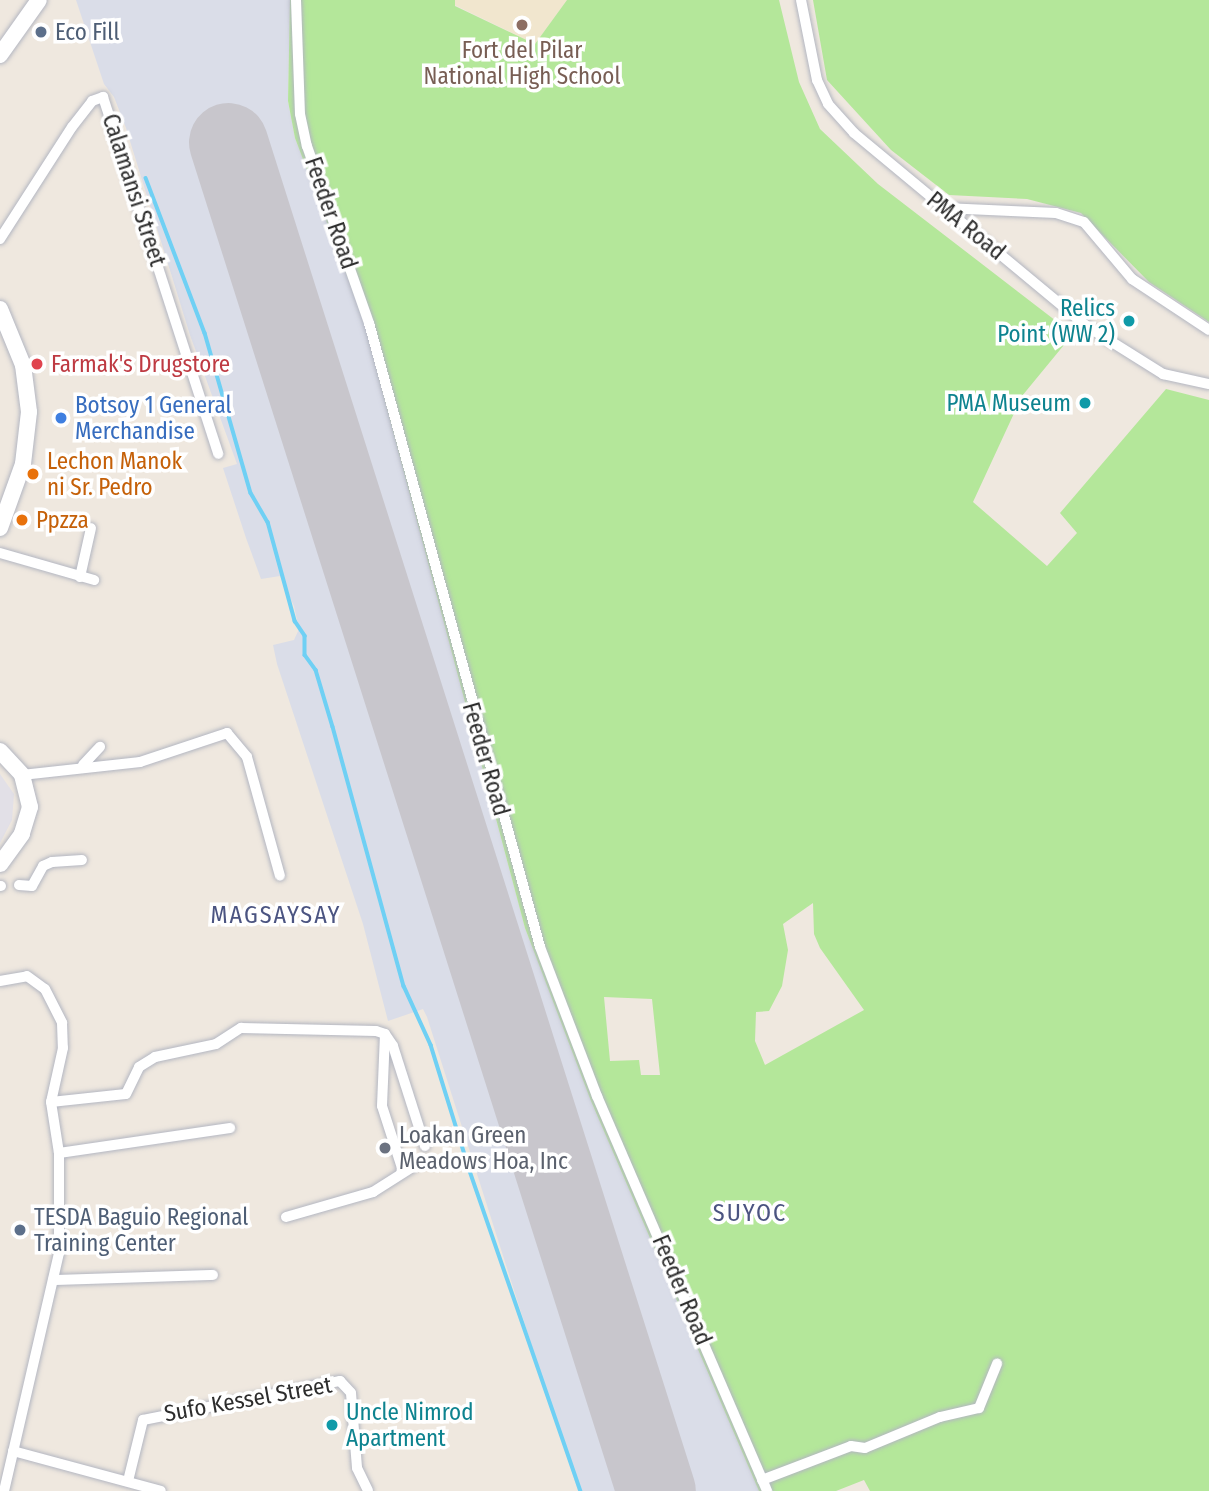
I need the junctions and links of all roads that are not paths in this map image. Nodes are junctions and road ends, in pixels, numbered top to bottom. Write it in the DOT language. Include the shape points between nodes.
graph roads {
  1 [pos="39,0"];
  2 [pos="296,0"];
  3 [pos="801,0"];
  4 [pos="0,55"];
  5 [pos="944,208"];
  6 [pos="0,239"];
  7 [pos="0,309"];
  8 [pos="1209,330"];
  9 [pos="1209,384"];
  10 [pos="218,454"];
  11 [pos="0,528"];
  12 [pos="91,528"];
  13 [pos="0,554"];
  14 [pos="80,577"];
  15 [pos="94,580"];
  16 [pos="100,747"];
  17 [pos="0,751"];
  18 [pos="83,765"];
  19 [pos="22,775"];
  20 [pos="82,860"];
  21 [pos="0,864"];
  22 [pos="280,876"];
  23 [pos="19,885"];
  24 [pos="0,981"];
  25 [pos="385,1034"];
  26 [pos="51,1102"];
  27 [pos="230,1128"];
  28 [pos="425,1146"];
  29 [pos="59,1153"];
  30 [pos="286,1217"];
  31 [pos="213,1275"];
  32 [pos="53,1280"];
  33 [pos="997,1364"];
  34 [pos="13,1451"];
  35 [pos="762,1479"];
  36 [pos="128,1482"];
  37 [pos="4,1491"];
  38 [pos="161,1491"];
  39 [pos="368,1491"];
  40 [pos="767,1491"];
  1 -- 4 [label="main road"];
  2 -- 35 [label="street, Feeder Road" via="300,114 307,146 369,323 540,947 597,1096"];
  3 -- 5 [label="street, PMA Road" via="817,80 828,104 854,133"];
  5 -- 8 [label="street" via="1056,213 1084,222 1132,279"];
  5 -- 9 [label="street, PMA Road" via="1129,355 1163,374"];
  6 -- 10 [label="street, Calamansi Street" via="72,127 92,101 103,97"];
  7 -- 11 [label="main road" via="23,365 29,412 23,464"];
  12 -- 14 [label="street"];
  13 -- 14 [label="street"];
  14 -- 15 [label="street"];
  16 -- 18 [label="street"];
  17 -- 19 [label="main road"];
  18 -- 19 [label="street"];
  18 -- 22 [label="street" via="140,762 227,733 247,757"];
  19 -- 21 [label="main road" via="29,792 29,811 22,834"];
  20 -- 23 [label="street" via="52,862 43,866 32,886"];
  24 -- 26 [label="street" via="27,976 56,1006 63,1048"];
  25 -- 26 [label="street" via="241,1028 216,1044 155,1057 139,1068 126,1094"];
  25 -- 28 [label="street"];
  25 -- 30 [label="street" via="382,1106 409,1168 373,1192"];
  26 -- 29 [label="street"];
  27 -- 29 [label="street"];
  29 -- 32 [label="street" via="62,1219"];
  31 -- 32 [label="street"];
  32 -- 34 [label="street"];
  33 -- 35 [label="street" via="979,1408 940,1417 865,1448 851,1446"];
  34 -- 36 [label="street"];
  34 -- 37 [label="street"];
  35 -- 40 [label="street, Feeder Road"];
  36 -- 38 [label="street"];
  36 -- 39 [label="street, Sufo Kessel Street" via="143,1420 340,1381 351,1393 357,1468"];
}
